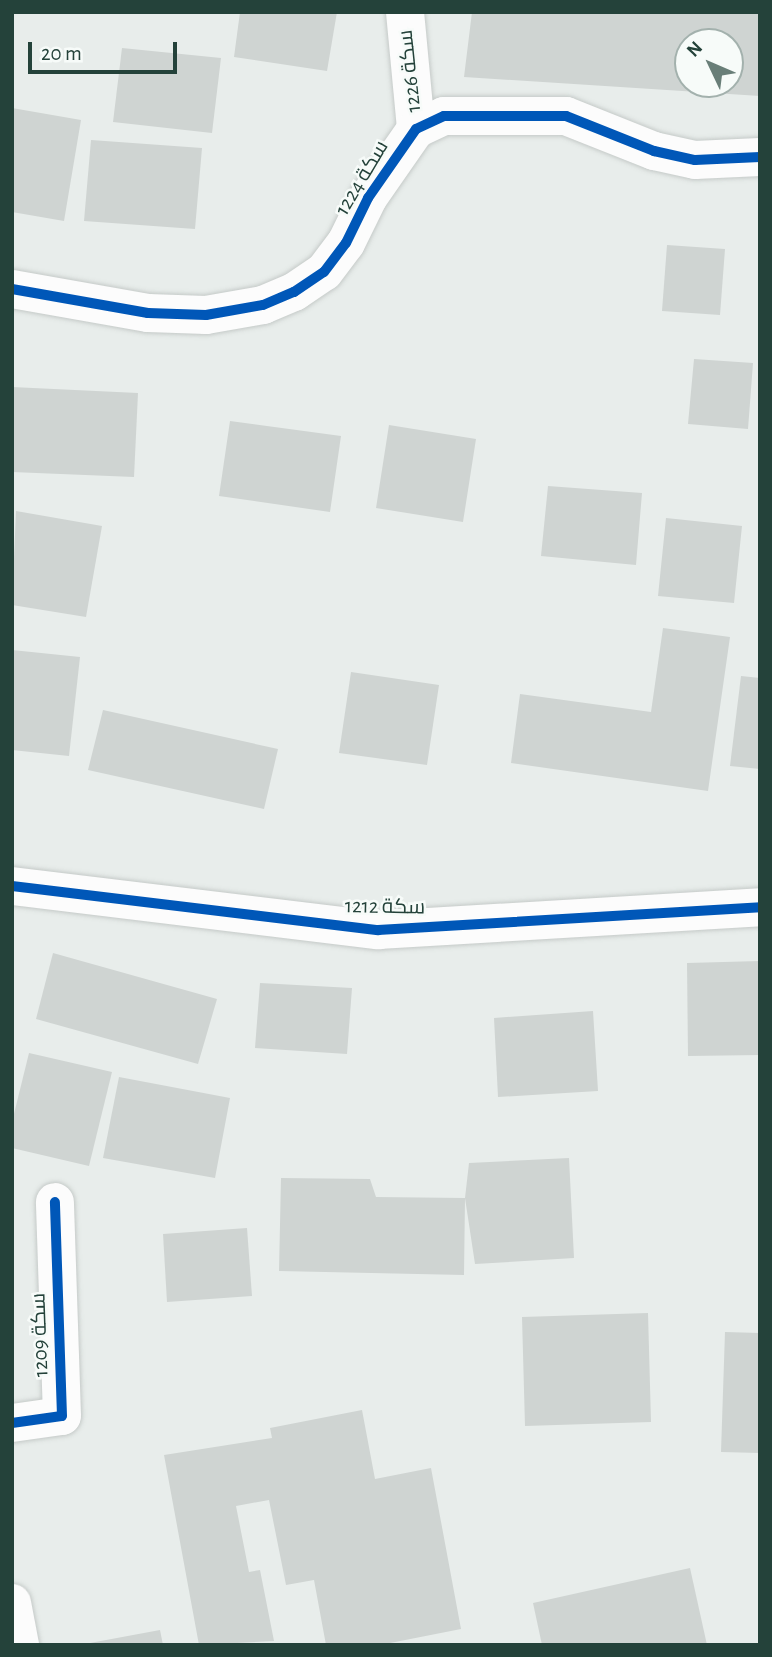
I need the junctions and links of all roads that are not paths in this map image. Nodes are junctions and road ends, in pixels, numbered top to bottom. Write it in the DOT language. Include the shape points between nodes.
graph roads {
  1 [pos="405,12"];
  2 [pos="416,129"];
  3 [pos="760,156"];
  4 [pos="12,289"];
  5 [pos="12,886"];
  6 [pos="760,907"];
  7 [pos="55,1202"];
  8 [pos="12,1423"];
  9 [pos="12,1603"];
  10 [pos="20,1645"];
  1 -- 2 [label="street, سكة 1226"];
  2 -- 3 [label="street, سكة 1224" via="444,116 566,116 681,157"];
  2 -- 4 [label="street, سكة 1224" via="324,272 262,305 206,315 148,313"];
  5 -- 6 [label="street, سكة 1212" via="378,930"];
  7 -- 8 [label="street, سكة 1209" via="62,1416"];
  9 -- 10 [label="street"];
}
